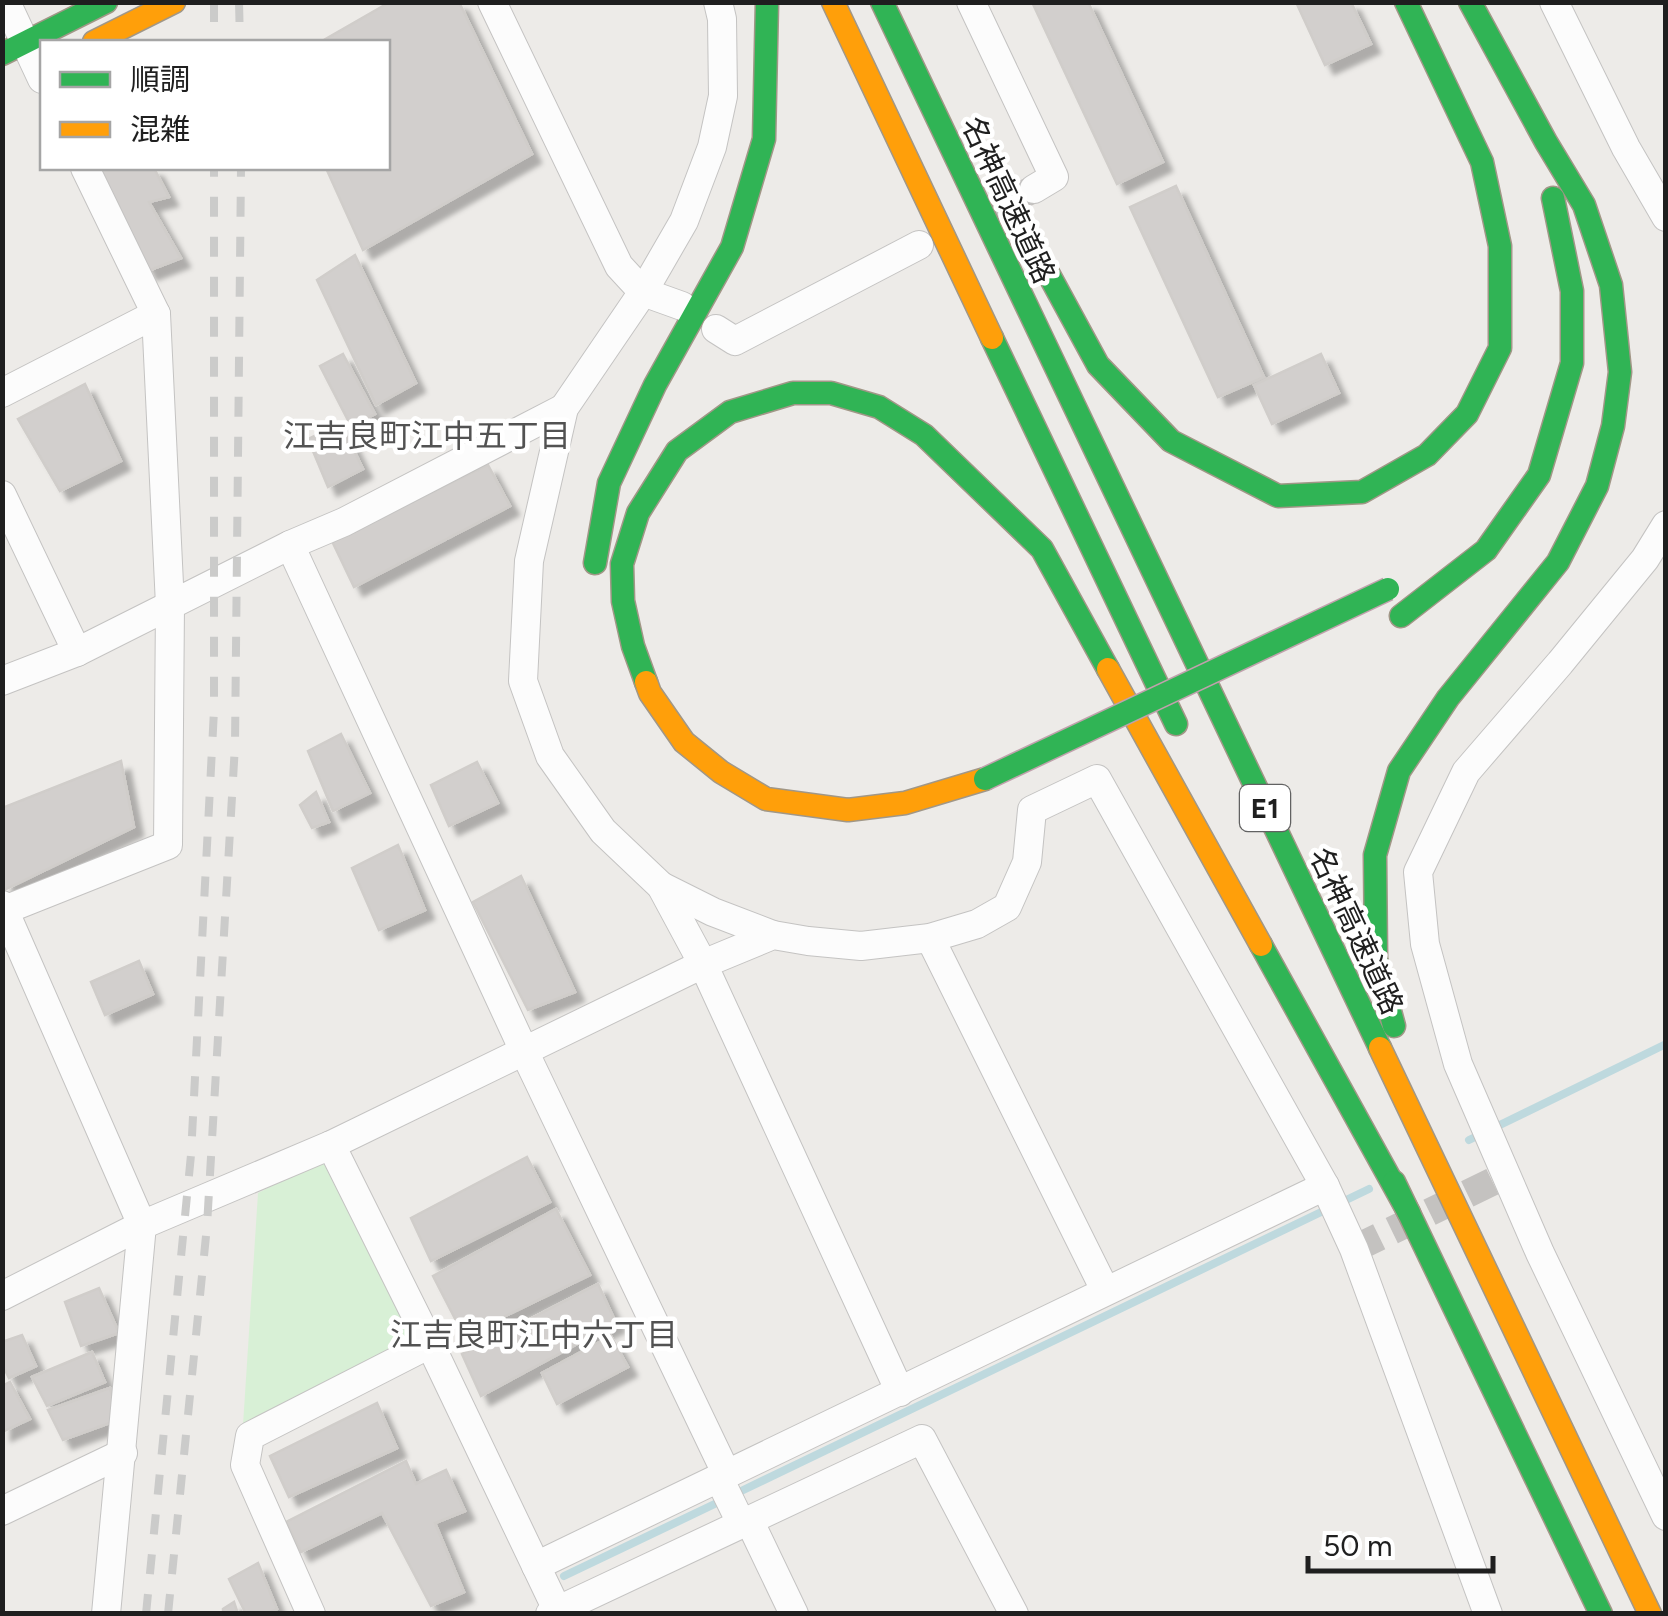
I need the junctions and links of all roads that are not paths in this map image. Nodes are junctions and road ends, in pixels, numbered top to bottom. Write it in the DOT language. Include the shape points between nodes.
graph roads {
  1 [pos="6,2"];
  2 [pos="106,2"];
  3 [pos="174,2"];
  4 [pos="492,2"];
  5 [pos="718,2"];
  6 [pos="767,2"];
  7 [pos="833,2"];
  8 [pos="882,2"];
  9 [pos="900,2"];
  10 [pos="971,2"];
  11 [pos="1406,2"];
  12 [pos="1470,2"];
  13 [pos="1554,2"];
  14 [pos="98,40"];
  15 [pos="14,48"];
  16 [pos="36,74"];
  17 [pos="957,106"];
  18 [pos="1546,142"];
  19 [pos="1482,162"];
  20 [pos="86,170"];
  21 [pos="1034,189"];
  22 [pos="1666,217"];
  23 [pos="1517,220"];
  24 [pos="1023,227"];
  25 [pos="919,245"];
  26 [pos="642,292"];
  27 [pos="682,306"];
  28 [pos="156,314"];
  29 [pos="716,329"];
  30 [pos="2,393"];
  31 [pos="564,408"];
  32 [pos="2,494"];
  33 [pos="1666,525"];
  34 [pos="290,545"];
  35 [pos="1396,583"];
  36 [pos="596,590"];
  37 [pos="170,604"];
  38 [pos="1393,620"];
  39 [pos="76,652"];
  40 [pos="2,681"];
  41 [pos="1244,690"];
  42 [pos="1189,750"];
  43 [pos="1018,797"];
  44 [pos="1248,875"];
  45 [pos="661,886"];
  46 [pos="4,908"];
  47 [pos="772,935"];
  48 [pos="930,938"];
  49 [pos="704,964"];
  50 [pos="525,1052"];
  51 [pos="330,1145"];
  52 [pos="1430,1157"];
  53 [pos="1326,1189"];
  54 [pos="1409,1213"];
  55 [pos="142,1225"];
  56 [pos="1105,1290"];
  57 [pos="2,1296"];
  58 [pos="430,1344"];
  59 [pos="900,1392"];
  60 [pos="123,1453"];
  61 [pos="723,1479"];
  62 [pos="2,1510"];
  63 [pos="1666,1516"];
  64 [pos="742,1519"];
  65 [pos="536,1566"];
  66 [pos="555,1613"];
  67 [pos="106,1614"];
  68 [pos="311,1614"];
  69 [pos="794,1614"];
  70 [pos="1014,1614"];
  71 [pos="1488,1614"];
  72 [pos="1602,1614"];
  73 [pos="1650,1614"];
  1 -- 15 [label="street"];
  2 -- 15 [label="main road"];
  3 -- 14 [label="main road"];
  4 -- 26 [label="street" via="619,266"];
  5 -- 26 [label="street" via="723,96 712,148 684,221"];
  6 -- 36 [label="main road" via="764,139 732,247 610,484 595,555"];
  7 -- 42 [label="main road"];
  8 -- 52 [label="main road, 名神高速道路 / E1"];
  9 -- 17 [label="main road"];
  10 -- 21 [label="street" via="1054,176"];
  11 -- 19 [label="main road"];
  12 -- 18 [label="main road"];
  13 -- 22 [label="street"];
  15 -- 16 [label="street"];
  18 -- 38 [label="main road" via="1572,291 1572,363 1539,475 1486,550"];
  18 -- 52 [label="main road" via="1584,205 1611,285 1620,372 1614,426 1596,486 1558,562 1448,698 1399,771 1374,855 1376,959"];
  19 -- 23 [label="main road"];
  19 -- 24 [label="main road" via="1500,246 1500,348 1466,414 1426,455 1362,492 1278,496 1171,441 1098,365"];
  20 -- 28 [label="street"];
  25 -- 29 [label="street" via="734,341"];
  26 -- 27 [label="street"];
  26 -- 31 [label="street"];
  28 -- 30 [label="street"];
  28 -- 37 [label="street"];
  31 -- 34 [label="street"];
  31 -- 45 [label="street" via="528,562 523,681 550,756 603,831"];
  32 -- 39 [label="street"];
  33 -- 63 [label="street" via="1645,559 1466,772 1418,872 1425,944 1458,1064"];
  34 -- 37 [label="street"];
  34 -- 50 [label="street"];
  35 -- 54 [label="main road, bridge" via="985,779 905,803 848,810 766,799 684,742 650,694 633,646 622,564 638,513 677,451 730,412 792,393 832,393 880,407 924,435 1042,549"];
  37 -- 39 [label="street"];
  37 -- 46 [label="street" via="168,845"];
  39 -- 40 [label="street"];
  41 -- 43 [label="main road"];
  44 -- 54 [label="main road, E1"];
  45 -- 47 [label="street"];
  45 -- 49 [label="street"];
  46 -- 55 [label="street"];
  47 -- 48 [label="street" via="861,946"];
  47 -- 49 [label="street"];
  48 -- 53 [label="street" via="1007,907 1027,862 1032,810 1097,779"];
  48 -- 56 [label="street"];
  49 -- 50 [label="street"];
  49 -- 59 [label="street"];
  50 -- 51 [label="street"];
  50 -- 61 [label="street"];
  51 -- 55 [label="street"];
  51 -- 58 [label="street"];
  52 -- 73 [label="main road, 名神高速道路 / E1"];
  53 -- 56 [label="street"];
  53 -- 71 [label="street"];
  54 -- 72 [label="main road, E1"];
  55 -- 57 [label="street"];
  55 -- 60 [label="street"];
  56 -- 59 [label="street"];
  58 -- 65 [label="street"];
  58 -- 68 [label="street" via="250,1436 245,1465"];
  59 -- 61 [label="street"];
  60 -- 62 [label="street"];
  60 -- 67 [label="street"];
  61 -- 64 [label="street"];
  61 -- 65 [label="street"];
  64 -- 66 [label="street"];
  64 -- 69 [label="street"];
  64 -- 70 [label="street" via="922,1439"];
  65 -- 66 [label="street"];
}
